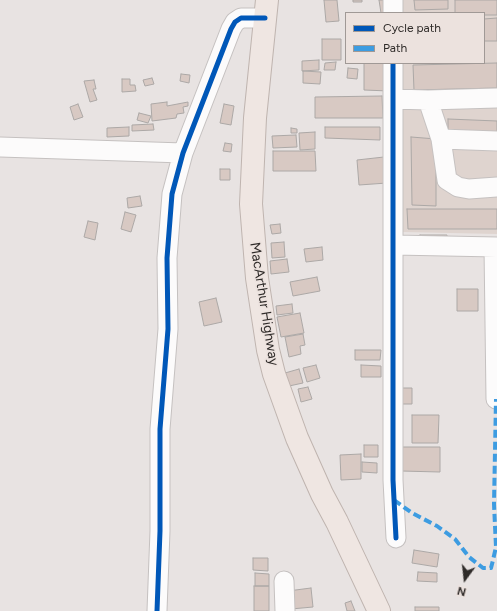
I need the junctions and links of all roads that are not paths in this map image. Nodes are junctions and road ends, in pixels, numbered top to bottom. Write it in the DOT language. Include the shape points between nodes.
graph roads {
  1 [pos="393,0"];
  2 [pos="266,9"];
  3 [pos="393,12"];
  4 [pos="393,64"];
  5 [pos="497,98"];
  6 [pos="393,99"];
  7 [pos="428,100"];
  8 [pos="441,139"];
  9 [pos="497,141"];
  10 [pos="0,147"];
  11 [pos="183,152"];
  12 [pos="497,188"];
  13 [pos="394,245"];
  14 [pos="496,247"];
  15 [pos="496,399"];
  16 [pos="396,538"];
  17 [pos="284,581"];
  18 [pos="157,611"];
  19 [pos="285,611"];
  20 [pos="379,611"];
  1 -- 3 [label="street"];
  2 -- 11 [label="street" via="235,22"];
  2 -- 20 [label="highway, MacArthur Highway" via="255,118 251,204 257,278 268,350 297,438"];
  4 -- 6 [label="street"];
  5 -- 7 [label="street"];
  6 -- 7 [label="street"];
  6 -- 13 [label="street"];
  7 -- 8 [label="street"];
  8 -- 9 [label="street"];
  8 -- 12 [label="street" via="447,180 458,187 468,189"];
  10 -- 11 [label="street"];
  11 -- 18 [label="street" via="172,194 167,258 168,328 160,429"];
  13 -- 14 [label="street"];
  13 -- 16 [label="street" via="393,473"];
  14 -- 15 [label="street"];
  17 -- 19 [label="street"];
}
